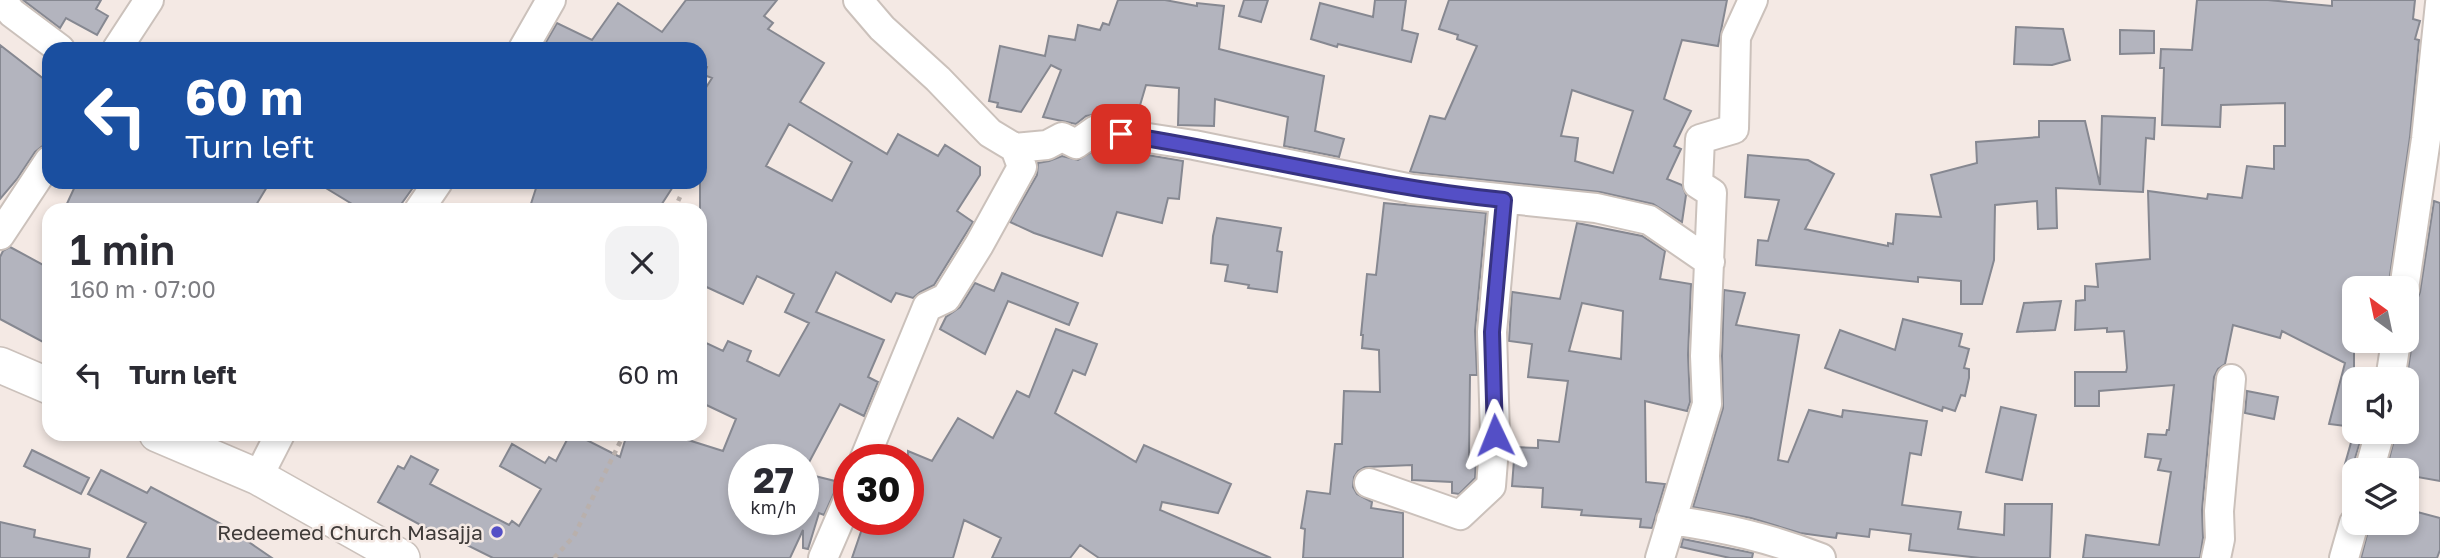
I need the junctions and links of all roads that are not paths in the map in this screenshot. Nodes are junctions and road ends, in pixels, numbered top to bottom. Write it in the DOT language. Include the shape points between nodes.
graph roads {
  1 [pos="1,0"];
  2 [pos="149,0"];
  3 [pos="551,0"];
  4 [pos="858,0"];
  5 [pos="1753,0"];
  6 [pos="2440,3"];
  7 [pos="51,42"];
  8 [pos="122,42"];
  9 [pos="527,42"];
  10 [pos="1015,148"];
  11 [pos="42,172"];
  12 [pos="1504,200"];
  13 [pos="0,235"];
  14 [pos="1710,262"];
  15 [pos="2406,276"];
  16 [pos="0,365"];
  17 [pos="2231,379"];
  18 [pos="42,383"];
  19 [pos="173,441"];
  20 [pos="276,441"];
  21 [pos="871,444"];
  22 [pos="258,477"];
  23 [pos="1369,483"];
  24 [pos="1671,520"];
  25 [pos="833,534"];
  26 [pos="2351,535"];
  27 [pos="402,558"];
  28 [pos="822,558"];
  29 [pos="1660,558"];
  30 [pos="1821,558"];
  31 [pos="2216,558"];
  32 [pos="2344,558"];
  1 -- 7 [label="street"];
  2 -- 8 [label="street"];
  3 -- 9 [label="street"];
  4 -- 10 [label="street" via="990,133"];
  5 -- 14 [label="street" via="1736,37 1734,130 1700,139 1698,184 1713,193"];
  6 -- 15 [label="street"];
  10 -- 12 [label="street" via="1047,145 1062,137 1076,144 1096,130 1412,189"];
  10 -- 21 [label="street" via="1022,167 946,298 927,307"];
  11 -- 13 [label="street"];
  12 -- 14 [label="street" via="1596,208 1649,220"];
  12 -- 23 [label="street" via="1492,332 1495,435 1491,486 1460,515"];
  14 -- 24 [label="street" via="1707,404"];
  16 -- 18 [label="street"];
  17 -- 31 [label="street"];
  19 -- 22 [label="street"];
  20 -- 22 [label="street"];
  22 -- 27 [label="street"];
  24 -- 29 [label="street"];
  24 -- 30 [label="street" via="1726,528"];
  25 -- 28 [label="street"];
  26 -- 32 [label="street"];
}
